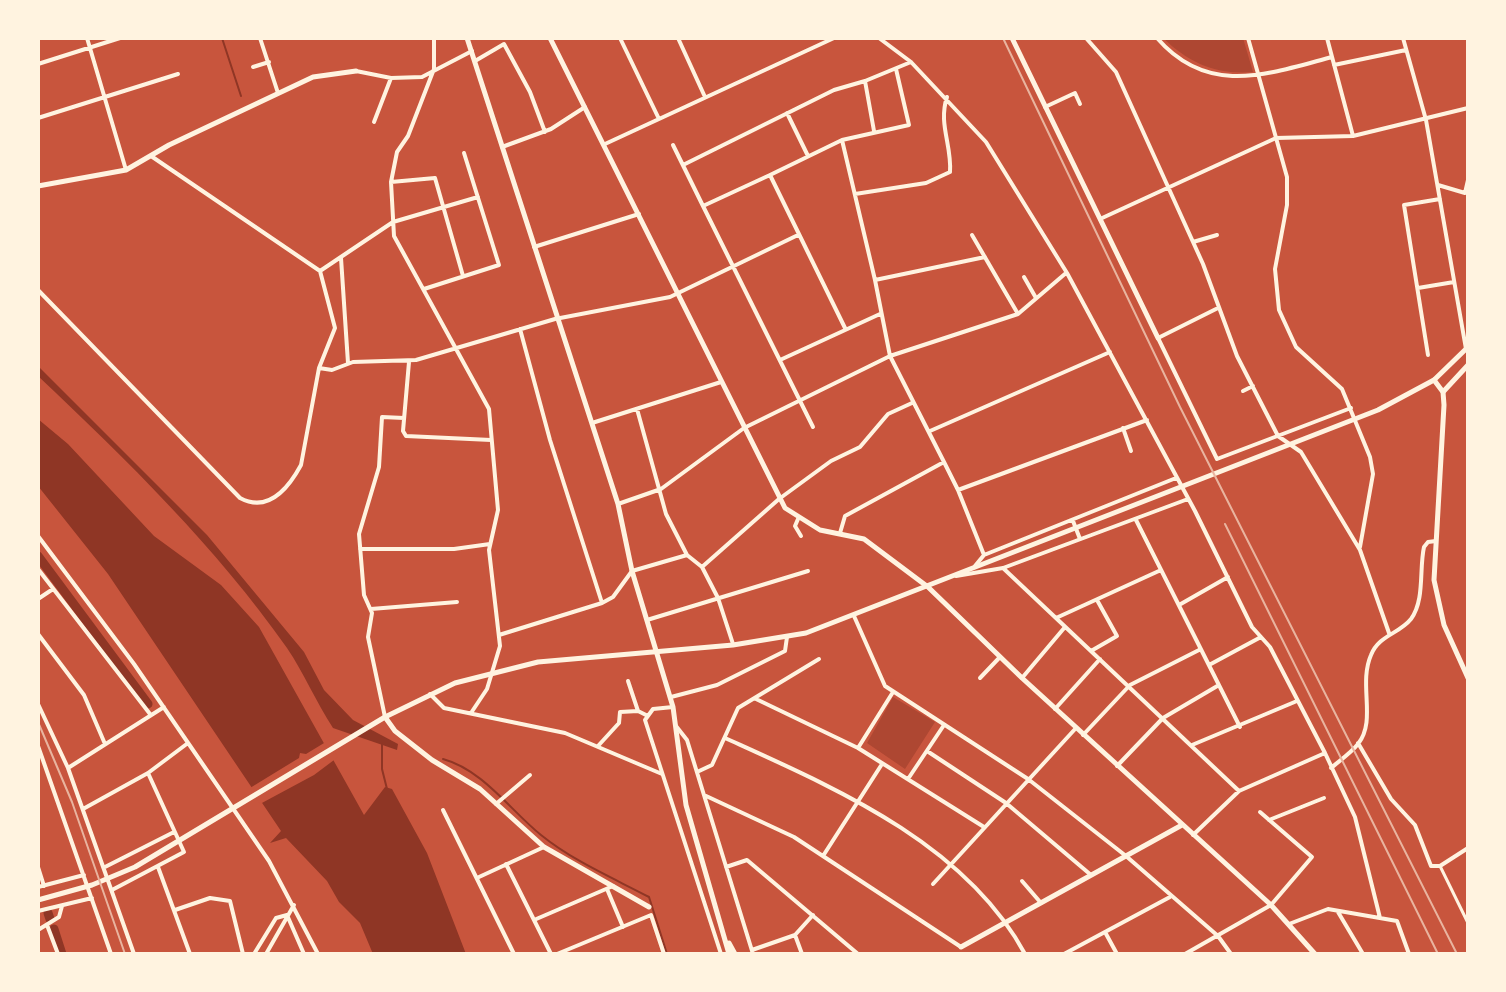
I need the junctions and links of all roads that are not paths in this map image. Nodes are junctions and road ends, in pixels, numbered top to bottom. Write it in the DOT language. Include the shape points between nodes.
graph roads {
  1 [pos="87,38"];
  2 [pos="120,38"];
  3 [pos="260,38"];
  4 [pos="434,38"];
  5 [pos="467,38"];
  6 [pos="550,38"];
  7 [pos="620,38"];
  8 [pos="678,38"];
  9 [pos="834,38"];
  10 [pos="879,38"];
  11 [pos="1012,38"];
  12 [pos="1086,38"];
  13 [pos="1157,38"];
  14 [pos="1248,38"];
  15 [pos="1327,38"];
  16 [pos="1403,38"];
  17 [pos="90,48"];
  18 [pos="1406,50"];
  19 [pos="472,51"];
  20 [pos="1332,57"];
  21 [pos="475,61"];
  22 [pos="269,62"];
  23 [pos="911,62"];
  24 [pos="38,64"];
  25 [pos="1334,65"];
  26 [pos="253,67"];
  27 [pos="896,69"];
  28 [pos="356,71"];
  29 [pos="178,74"];
  30 [pos="433,74"];
  31 [pos="1259,77"];
  32 [pos="391,78"];
  33 [pos="865,81"];
  34 [pos="278,93"];
  35 [pos="705,97"];
  36 [pos="947,97"];
  37 [pos="104,98"];
  38 [pos="1080,104"];
  39 [pos="585,107"];
  40 [pos="1045,107"];
  41 [pos="1468,108"];
  42 [pos="787,113"];
  43 [pos="38,118"];
  44 [pos="659,119"];
  45 [pos="1426,120"];
  46 [pos="374,122"];
  47 [pos="874,131"];
  48 [pos="545,132"];
  49 [pos="1353,136"];
  50 [pos="1276,138"];
  51 [pos="842,140"];
  52 [pos="605,144"];
  53 [pos="673,145"];
  54 [pos="502,147"];
  55 [pos="464,153"];
  56 [pos="151,156"];
  57 [pos="808,156"];
  58 [pos="683,165"];
  59 [pos="126,170"];
  60 [pos="770,175"];
  61 [pos="1468,180"];
  62 [pos="391,182"];
  63 [pos="1438,185"];
  64 [pos="38,186"];
  65 [pos="1166,186"];
  66 [pos="855,194"];
  67 [pos="478,197"];
  68 [pos="1440,199"];
  69 [pos="703,206"];
  70 [pos="443,208"];
  71 [pos="639,214"];
  72 [pos="1100,219"];
  73 [pos="393,222"];
  74 [pos="798,235"];
  75 [pos="972,235"];
  76 [pos="1217,235"];
  77 [pos="1193,242"];
  78 [pos="533,247"];
  79 [pos="985,257"];
  80 [pos="341,258"];
  81 [pos="734,266"];
  82 [pos="320,271"];
  83 [pos="1067,273"];
  84 [pos="463,276"];
  85 [pos="1024,277"];
  86 [pos="875,280"];
  87 [pos="1454,282"];
  88 [pos="1418,288"];
  89 [pos="424,289"];
  90 [pos="38,290"];
  91 [pos="678,294"];
  92 [pos="1036,298"];
  93 [pos="1218,308"];
  94 [pos="880,314"];
  95 [pos="1018,314"];
  96 [pos="555,319"];
  97 [pos="845,328"];
  98 [pos="520,329"];
  99 [pos="1158,338"];
  100 [pos="457,348"];
  101 [pos="1467,348"];
  102 [pos="1110,352"];
  103 [pos="1428,355"];
  104 [pos="890,356"];
  105 [pos="780,360"];
  106 [pos="409,362"];
  107 [pos="348,363"];
  108 [pos="1468,365"];
  109 [pos="319,368"];
  110 [pos="1434,380"];
  111 [pos="721,382"];
  112 [pos="1253,386"];
  113 [pos="1243,391"];
  114 [pos="1443,392"];
  115 [pos="801,400"];
  116 [pos="913,402"];
  117 [pos="1351,408"];
  118 [pos="637,409"];
  119 [pos="404,418"];
  120 [pos="1356,419"];
  121 [pos="1147,420"];
  122 [pos="592,423"];
  123 [pos="813,427"];
  124 [pos="744,428"];
  125 [pos="1123,428"];
  126 [pos="930,431"];
  127 [pos="1278,436"];
  128 [pos="491,440"];
  129 [pos="1131,451"];
  130 [pos="944,462"];
  131 [pos="1176,478"];
  132 [pos="661,489"];
  133 [pos="958,490"];
  134 [pos="779,499"];
  135 [pos="1188,499"];
  136 [pos="618,504"];
  137 [pos="798,519"];
  138 [pos="1136,520"];
  139 [pos="1073,521"];
  140 [pos="840,533"];
  141 [pos="38,536"];
  142 [pos="801,536"];
  143 [pos="1080,539"];
  144 [pos="1436,541"];
  145 [pos="490,544"];
  146 [pos="360,549"];
  147 [pos="1360,550"];
  148 [pos="687,555"];
  149 [pos="984,555"];
  150 [pos="702,567"];
  151 [pos="1003,568"];
  152 [pos="38,569"];
  153 [pos="970,570"];
  154 [pos="1161,570"];
  155 [pos="632,571"];
  156 [pos="808,571"];
  157 [pos="955,576"];
  158 [pos="1228,577"];
  159 [pos="928,587"];
  160 [pos="53,589"];
  161 [pos="718,598"];
  162 [pos="38,599"];
  163 [pos="1097,600"];
  164 [pos="457,602"];
  165 [pos="602,603"];
  166 [pos="1179,605"];
  167 [pos="371,609"];
  168 [pos="854,616"];
  169 [pos="1056,618"];
  170 [pos="647,620"];
  171 [pos="1065,627"];
  172 [pos="1389,633"];
  173 [pos="38,634"];
  174 [pos="499,635"];
  175 [pos="787,637"];
  176 [pos="1261,637"];
  177 [pos="733,645"];
  178 [pos="1201,649"];
  179 [pos="657,650"];
  180 [pos="1091,651"];
  181 [pos="1000,657"];
  182 [pos="819,659"];
  183 [pos="1100,659"];
  184 [pos="1209,665"];
  185 [pos="495,670"];
  186 [pos="980,678"];
  187 [pos="1022,678"];
  188 [pos="1468,678"];
  189 [pos="628,681"];
  190 [pos="1130,685"];
  191 [pos="1219,685"];
  192 [pos="893,692"];
  193 [pos="430,694"];
  194 [pos="671,697"];
  195 [pos="756,699"];
  196 [pos="1297,701"];
  197 [pos="38,704"];
  198 [pos="164,707"];
  199 [pos="673,707"];
  200 [pos="1055,709"];
  201 [pos="638,711"];
  202 [pos="471,713"];
  203 [pos="150,714"];
  204 [pos="647,715"];
  205 [pos="385,717"];
  206 [pos="1163,718"];
  207 [pos="944,725"];
  208 [pos="676,726"];
  209 [pos="1240,727"];
  210 [pos="1076,728"];
  211 [pos="1083,735"];
  212 [pos="725,738"];
  213 [pos="188,743"];
  214 [pos="1358,743"];
  215 [pos="105,744"];
  216 [pos="1192,745"];
  217 [pos="38,746"];
  218 [pos="598,746"];
  219 [pos="858,748"];
  220 [pos="927,751"];
  221 [pos="1325,753"];
  222 [pos="882,764"];
  223 [pos="1117,766"];
  224 [pos="68,768"];
  225 [pos="1331,768"];
  226 [pos="696,772"];
  227 [pos="148,773"];
  228 [pos="662,774"];
  229 [pos="530,775"];
  230 [pos="1028,779"];
  231 [pos="907,780"];
  232 [pos="1239,791"];
  233 [pos="704,795"];
  234 [pos="1324,798"];
  235 [pos="498,803"];
  236 [pos="858,803"];
  237 [pos="1006,803"];
  238 [pos="234,808"];
  239 [pos="83,809"];
  240 [pos="443,810"];
  241 [pos="1260,812"];
  242 [pos="1269,820"];
  243 [pos="1182,825"];
  244 [pos="984,827"];
  245 [pos="174,832"];
  246 [pos="1193,835"];
  247 [pos="544,847"];
  248 [pos="1468,848"];
  249 [pos="823,856"];
  250 [pos="1126,856"];
  251 [pos="951,862"];
  252 [pos="506,864"];
  253 [pos="1440,866"];
  254 [pos="38,867"];
  255 [pos="104,867"];
  256 [pos="158,867"];
  257 [pos="726,867"];
  258 [pos="84,875"];
  259 [pos="1091,875"];
  260 [pos="479,877"];
  261 [pos="1022,881"];
  262 [pos="933,884"];
  263 [pos="41,887"];
  264 [pos="610,888"];
  265 [pos="112,890"];
  266 [pos="1170,897"];
  267 [pos="92,898"];
  268 [pos="38,900"];
  269 [pos="1041,903"];
  270 [pos="294,905"];
  271 [pos="1271,905"];
  272 [pos="62,906"];
  273 [pos="649,907"];
  274 [pos="175,910"];
  275 [pos="38,911"];
  276 [pos="1338,912"];
  277 [pos="287,915"];
  278 [pos="651,915"];
  279 [pos="813,915"];
  280 [pos="1380,918"];
  281 [pos="534,920"];
  282 [pos="1008,921"];
  283 [pos="1468,923"];
  284 [pos="1289,924"];
  285 [pos="47,925"];
  286 [pos="623,927"];
  287 [pos="38,930"];
  288 [pos="1105,932"];
  289 [pos="795,935"];
  290 [pos="1218,936"];
  291 [pos="961,947"];
  292 [pos="752,952"];
  293 [pos="1411,953"];
  294 [pos="58,954"];
  295 [pos="111,954"];
  296 [pos="134,954"];
  297 [pos="190,954"];
  298 [pos="243,954"];
  299 [pos="254,954"];
  300 [pos="266,954"];
  301 [pos="304,954"];
  302 [pos="318,954"];
  303 [pos="514,954"];
  304 [pos="554,954"];
  305 [pos="664,954"];
  306 [pos="721,954"];
  307 [pos="732,954"];
  308 [pos="802,954"];
  309 [pos="858,954"];
  310 [pos="1025,954"];
  311 [pos="1064,954"];
  312 [pos="1117,954"];
  313 [pos="1185,954"];
  314 [pos="1231,954"];
  315 [pos="1315,954"];
  316 [pos="1363,954"];
  1 -- 17 [label="street"];
  2 -- 17 [label="street"];
  3 -- 22 [label="street"];
  4 -- 30 [label="street"];
  5 -- 19 [label="street"];
  6 -- 39 [label="street"];
  7 -- 44 [label="street"];
  8 -- 35 [label="street"];
  9 -- 35 [label="street"];
  10 -- 23 [label="street"];
  11 -- 40 [label="street"];
  12 -- 65 [label="street" via="1116,72"];
  13 -- 31 [label="street" via="1199,68 1221,76"];
  14 -- 31 [label="street"];
  15 -- 20 [label="street"];
  16 -- 18 [label="street"];
  17 -- 24 [label="street"];
  17 -- 37 [label="street"];
  18 -- 25 [label="street"];
  18 -- 45 [label="street"];
  19 -- 21 [label="street"];
  19 -- 30 [label="street"];
  20 -- 25 [label="street"];
  20 -- 31 [label="street"];
  21 -- 48 [label="street" via="504,44"];
  21 -- 54 [label="street"];
  22 -- 26 [label="street"];
  22 -- 34 [label="street"];
  23 -- 27 [label="street"];
  23 -- 36 [label="street"];
  25 -- 49 [label="street"];
  27 -- 33 [label="street"];
  27 -- 47 [label="street" via="909,125"];
  28 -- 32 [label="street"];
  28 -- 34 [label="street" via="313,77"];
  29 -- 37 [label="street"];
  30 -- 32 [label="street"];
  30 -- 62 [label="street" via="397,152"];
  31 -- 50 [label="street"];
  32 -- 46 [label="street"];
  33 -- 42 [label="street"];
  33 -- 47 [label="street"];
  34 -- 56 [label="street"];
  35 -- 44 [label="street"];
  36 -- 66 [label="street" via="942,111 950,172 926,183"];
  36 -- 83 [label="street" via="986,142"];
  37 -- 43 [label="street"];
  37 -- 59 [label="street"];
  38 -- 40 [label="street" via="1075,93"];
  39 -- 48 [label="street"];
  39 -- 52 [label="street"];
  40 -- 72 [label="street"];
  41 -- 45 [label="street"];
  42 -- 57 [label="street"];
  42 -- 58 [label="street"];
  44 -- 52 [label="street"];
  45 -- 49 [label="street"];
  45 -- 63 [label="street"];
  47 -- 51 [label="street"];
  48 -- 54 [label="street"];
  49 -- 50 [label="street"];
  50 -- 65 [label="street"];
  50 -- 117 [label="street" via="1288,190 1275,269 1279,310 1296,347 1342,389"];
  51 -- 57 [label="street"];
  51 -- 66 [label="street"];
  52 -- 71 [label="street"];
  53 -- 58 [label="street"];
  54 -- 78 [label="street"];
  55 -- 67 [label="street"];
  56 -- 59 [label="street"];
  56 -- 82 [label="street"];
  57 -- 60 [label="street"];
  58 -- 69 [label="street"];
  59 -- 64 [label="street"];
  60 -- 69 [label="street"];
  60 -- 74 [label="street"];
  61 -- 63 [label="street" via="1465,193"];
  62 -- 70 [label="street" via="435,178"];
  62 -- 73 [label="street"];
  63 -- 68 [label="street"];
  65 -- 72 [label="street"];
  65 -- 77 [label="street"];
  66 -- 86 [label="street"];
  67 -- 70 [label="street"];
  67 -- 84 [label="street" via="499,265"];
  68 -- 87 [label="street"];
  68 -- 88 [label="street" via="1404,205"];
  69 -- 81 [label="street"];
  70 -- 73 [label="street"];
  70 -- 84 [label="street"];
  71 -- 78 [label="street"];
  71 -- 91 [label="street"];
  72 -- 99 [label="street"];
  73 -- 80 [label="street"];
  73 -- 89 [label="street" via="394,236"];
  74 -- 81 [label="street"];
  74 -- 97 [label="street"];
  75 -- 79 [label="street"];
  76 -- 77 [label="street"];
  77 -- 93 [label="street"];
  78 -- 96 [label="street"];
  79 -- 86 [label="street"];
  79 -- 95 [label="street"];
  80 -- 82 [label="street"];
  80 -- 107 [label="street"];
  81 -- 91 [label="street"];
  81 -- 105 [label="street"];
  82 -- 109 [label="street" via="335,328"];
  83 -- 92 [label="street"];
  83 -- 102 [label="street"];
  84 -- 89 [label="street"];
  85 -- 92 [label="street"];
  86 -- 94 [label="street"];
  87 -- 88 [label="street"];
  87 -- 101 [label="street"];
  88 -- 103 [label="street"];
  89 -- 100 [label="street"];
  90 -- 109 [label="street" via="235,495 249,503 271,500 297,472"];
  91 -- 96 [label="street"];
  91 -- 111 [label="street"];
  92 -- 95 [label="street"];
  93 -- 99 [label="street"];
  93 -- 112 [label="street"];
  94 -- 97 [label="street"];
  94 -- 104 [label="street"];
  95 -- 104 [label="street"];
  96 -- 98 [label="street"];
  96 -- 122 [label="street"];
  97 -- 105 [label="street"];
  98 -- 100 [label="street"];
  98 -- 165 [label="street"];
  99 -- 127 [label="street" via="1217,459"];
  100 -- 106 [label="street"];
  100 -- 128 [label="street" via="487,402"];
  101 -- 110 [label="street"];
  102 -- 121 [label="street"];
  102 -- 126 [label="street"];
  104 -- 115 [label="street"];
  104 -- 116 [label="street"];
  105 -- 115 [label="street"];
  106 -- 107 [label="street"];
  106 -- 119 [label="street"];
  107 -- 109 [label="street" via="332,370"];
  108 -- 114 [label="street"];
  110 -- 114 [label="street"];
  110 -- 120 [label="street"];
  111 -- 118 [label="street"];
  111 -- 124 [label="street"];
  112 -- 113 [label="street"];
  112 -- 127 [label="street"];
  114 -- 144 [label="street"];
  115 -- 123 [label="street"];
  115 -- 124 [label="street"];
  116 -- 126 [label="street"];
  116 -- 134 [label="street" via="888,414 860,447"];
  117 -- 120 [label="street"];
  117 -- 127 [label="street"];
  118 -- 122 [label="street"];
  118 -- 132 [label="street"];
  119 -- 128 [label="street" via="406,436"];
  119 -- 146 [label="street" via="382,417 379,467 360,524"];
  120 -- 147 [label="street" via="1373,474"];
  120 -- 153 [label="street"];
  121 -- 125 [label="street"];
  121 -- 131 [label="street"];
  122 -- 136 [label="street"];
  124 -- 132 [label="street"];
  124 -- 134 [label="street"];
  125 -- 129 [label="street"];
  125 -- 133 [label="street"];
  126 -- 130 [label="street"];
  127 -- 147 [label="street" via="1301,452"];
  128 -- 145 [label="street" via="498,510"];
  130 -- 133 [label="street"];
  130 -- 140 [label="street" via="845,516"];
  131 -- 135 [label="street"];
  131 -- 139 [label="street"];
  132 -- 136 [label="street"];
  132 -- 148 [label="street" via="666,514"];
  133 -- 149 [label="street"];
  134 -- 137 [label="street"];
  134 -- 150 [label="street"];
  135 -- 138 [label="street"];
  135 -- 158 [label="street"];
  136 -- 155 [label="street"];
  137 -- 140 [label="street"];
  137 -- 142 [label="street" via="795,526"];
  138 -- 143 [label="street"];
  138 -- 154 [label="street"];
  139 -- 143 [label="street"];
  139 -- 149 [label="street"];
  140 -- 159 [label="street" via="873,543"];
  141 -- 198 [label="street"];
  143 -- 151 [label="street"];
  144 -- 172 [label="street" via="1424,547 1411,619"];
  144 -- 188 [label="street" via="1439,608"];
  145 -- 146 [label="street"];
  145 -- 174 [label="street"];
  146 -- 167 [label="street" via="364,595"];
  147 -- 172 [label="street"];
  148 -- 150 [label="street"];
  148 -- 155 [label="street"];
  149 -- 153 [label="street"];
  150 -- 161 [label="street"];
  151 -- 157 [label="street"];
  151 -- 169 [label="street"];
  152 -- 160 [label="street"];
  153 -- 157 [label="street"];
  154 -- 163 [label="street"];
  154 -- 166 [label="street"];
  155 -- 165 [label="street"];
  155 -- 170 [label="street"];
  156 -- 161 [label="street"];
  157 -- 159 [label="street"];
  158 -- 166 [label="street"];
  158 -- 176 [label="street"];
  159 -- 168 [label="street"];
  159 -- 181 [label="street"];
  160 -- 162 [label="street"];
  160 -- 203 [label="street"];
  161 -- 170 [label="street"];
  161 -- 177 [label="street"];
  163 -- 169 [label="street"];
  163 -- 180 [label="street" via="1117,636"];
  164 -- 167 [label="street"];
  165 -- 174 [label="street"];
  166 -- 178 [label="street"];
  167 -- 205 [label="street" via="368,637"];
  168 -- 175 [label="street"];
  168 -- 192 [label="street" via="885,686"];
  169 -- 171 [label="street"];
  170 -- 179 [label="street"];
  171 -- 180 [label="street"];
  171 -- 187 [label="street"];
  172 -- 214 [label="street" via="1372,653 1364,675 1367,721"];
  173 -- 215 [label="street" via="84,695"];
  174 -- 185 [label="street"];
  175 -- 177 [label="street"];
  175 -- 194 [label="street" via="785,651 742,674"];
  176 -- 184 [label="street"];
  176 -- 196 [label="street"];
  177 -- 179 [label="street"];
  178 -- 184 [label="street"];
  178 -- 190 [label="street"];
  179 -- 185 [label="street"];
  179 -- 194 [label="street"];
  180 -- 183 [label="street"];
  181 -- 186 [label="street"];
  181 -- 187 [label="street"];
  182 -- 195 [label="street"];
  183 -- 190 [label="street"];
  183 -- 200 [label="street"];
  184 -- 191 [label="street"];
  185 -- 193 [label="street"];
  185 -- 202 [label="street"];
  187 -- 200 [label="street"];
  189 -- 201 [label="street"];
  190 -- 206 [label="street"];
  190 -- 211 [label="street"];
  191 -- 206 [label="street"];
  191 -- 209 [label="street"];
  192 -- 207 [label="street"];
  192 -- 219 [label="street"];
  193 -- 202 [label="street" via="444,708"];
  193 -- 205 [label="street"];
  194 -- 199 [label="street"];
  195 -- 212 [label="street" via="738,708"];
  195 -- 219 [label="street"];
  196 -- 209 [label="street"];
  196 -- 221 [label="street"];
  197 -- 224 [label="street"];
  198 -- 203 [label="street"];
  198 -- 213 [label="street"];
  199 -- 204 [label="street"];
  199 -- 208 [label="street"];
  200 -- 210 [label="street"];
  201 -- 204 [label="street"];
  201 -- 218 [label="street" via="620,712 619,723"];
  202 -- 218 [label="street" via="553,730"];
  203 -- 215 [label="street"];
  204 -- 228 [label="street"];
  205 -- 235 [label="street" via="439,765"];
  205 -- 238 [label="street"];
  206 -- 216 [label="street"];
  206 -- 223 [label="street"];
  207 -- 220 [label="street"];
  207 -- 230 [label="street"];
  208 -- 226 [label="street" via="684,733"];
  208 -- 307 [label="street" via="686,805"];
  209 -- 216 [label="street"];
  210 -- 211 [label="street"];
  210 -- 230 [label="street"];
  211 -- 223 [label="street"];
  212 -- 226 [label="street" via="712,765"];
  212 -- 236 [label="street"];
  213 -- 227 [label="street"];
  213 -- 238 [label="street"];
  214 -- 225 [label="street"];
  214 -- 253 [label="street" via="1391,799 1415,825 1431,866"];
  215 -- 224 [label="street"];
  216 -- 232 [label="street"];
  217 -- 258 [label="street"];
  218 -- 228 [label="street"];
  219 -- 222 [label="street"];
  220 -- 231 [label="street"];
  220 -- 237 [label="street"];
  221 -- 225 [label="street"];
  221 -- 232 [label="street"];
  222 -- 231 [label="street"];
  222 -- 236 [label="street"];
  223 -- 243 [label="street"];
  224 -- 239 [label="street"];
  225 -- 280 [label="street" via="1355,817"];
  226 -- 233 [label="street"];
  227 -- 239 [label="street"];
  227 -- 245 [label="street"];
  228 -- 306 [label="street"];
  229 -- 235 [label="street"];
  230 -- 237 [label="street"];
  230 -- 250 [label="street"];
  231 -- 244 [label="street"];
  232 -- 246 [label="street"];
  233 -- 249 [label="street" via="783,831"];
  233 -- 257 [label="street"];
  234 -- 242 [label="street"];
  235 -- 247 [label="street"];
  236 -- 249 [label="street"];
  236 -- 251 [label="street"];
  237 -- 244 [label="street"];
  237 -- 259 [label="street"];
  238 -- 268 [label="street" via="115,876"];
  238 -- 270 [label="street"];
  239 -- 255 [label="street"];
  240 -- 260 [label="street"];
  241 -- 242 [label="street"];
  242 -- 271 [label="street" via="1312,857"];
  243 -- 246 [label="street"];
  243 -- 250 [label="street"];
  244 -- 251 [label="street"];
  245 -- 255 [label="street"];
  245 -- 256 [label="street" via="184,852"];
  246 -- 271 [label="street"];
  247 -- 252 [label="street"];
  247 -- 264 [label="street"];
  248 -- 253 [label="street"];
  249 -- 291 [label="street"];
  250 -- 259 [label="street"];
  250 -- 266 [label="street"];
  251 -- 262 [label="street"];
  251 -- 282 [label="street"];
  252 -- 260 [label="street"];
  252 -- 281 [label="street"];
  253 -- 283 [label="street"];
  254 -- 263 [label="street"];
  255 -- 265 [label="street"];
  256 -- 265 [label="street"];
  256 -- 274 [label="street"];
  257 -- 279 [label="street" via="747,860"];
  257 -- 292 [label="street"];
  258 -- 263 [label="street"];
  258 -- 267 [label="street"];
  259 -- 269 [label="street"];
  260 -- 303 [label="street"];
  261 -- 269 [label="street"];
  264 -- 273 [label="street"];
  264 -- 281 [label="street"];
  264 -- 286 [label="street"];
  265 -- 296 [label="street"];
  266 -- 288 [label="street"];
  266 -- 290 [label="street"];
  267 -- 272 [label="street"];
  267 -- 295 [label="street"];
  269 -- 282 [label="street"];
  270 -- 277 [label="street"];
  270 -- 302 [label="street"];
  271 -- 284 [label="street"];
  271 -- 290 [label="street"];
  272 -- 275 [label="street"];
  272 -- 285 [label="street" via="59,917"];
  273 -- 278 [label="street"];
  274 -- 297 [label="street"];
  274 -- 298 [label="street" via="210,898 230,901"];
  276 -- 280 [label="street"];
  276 -- 284 [label="street" via="1328,909"];
  276 -- 316 [label="street"];
  277 -- 299 [label="street" via="276,918"];
  277 -- 300 [label="street"];
  277 -- 301 [label="street"];
  278 -- 286 [label="street"];
  278 -- 305 [label="street"];
  279 -- 289 [label="street"];
  279 -- 309 [label="street"];
  280 -- 293 [label="street" via="1397,921"];
  281 -- 304 [label="street"];
  282 -- 291 [label="street"];
  282 -- 310 [label="street"];
  284 -- 315 [label="street"];
  285 -- 287 [label="street"];
  285 -- 294 [label="street"];
  286 -- 304 [label="street"];
  288 -- 311 [label="street"];
  288 -- 312 [label="street"];
  289 -- 292 [label="street"];
  289 -- 308 [label="street"];
  290 -- 313 [label="street"];
  290 -- 314 [label="street"];
}
